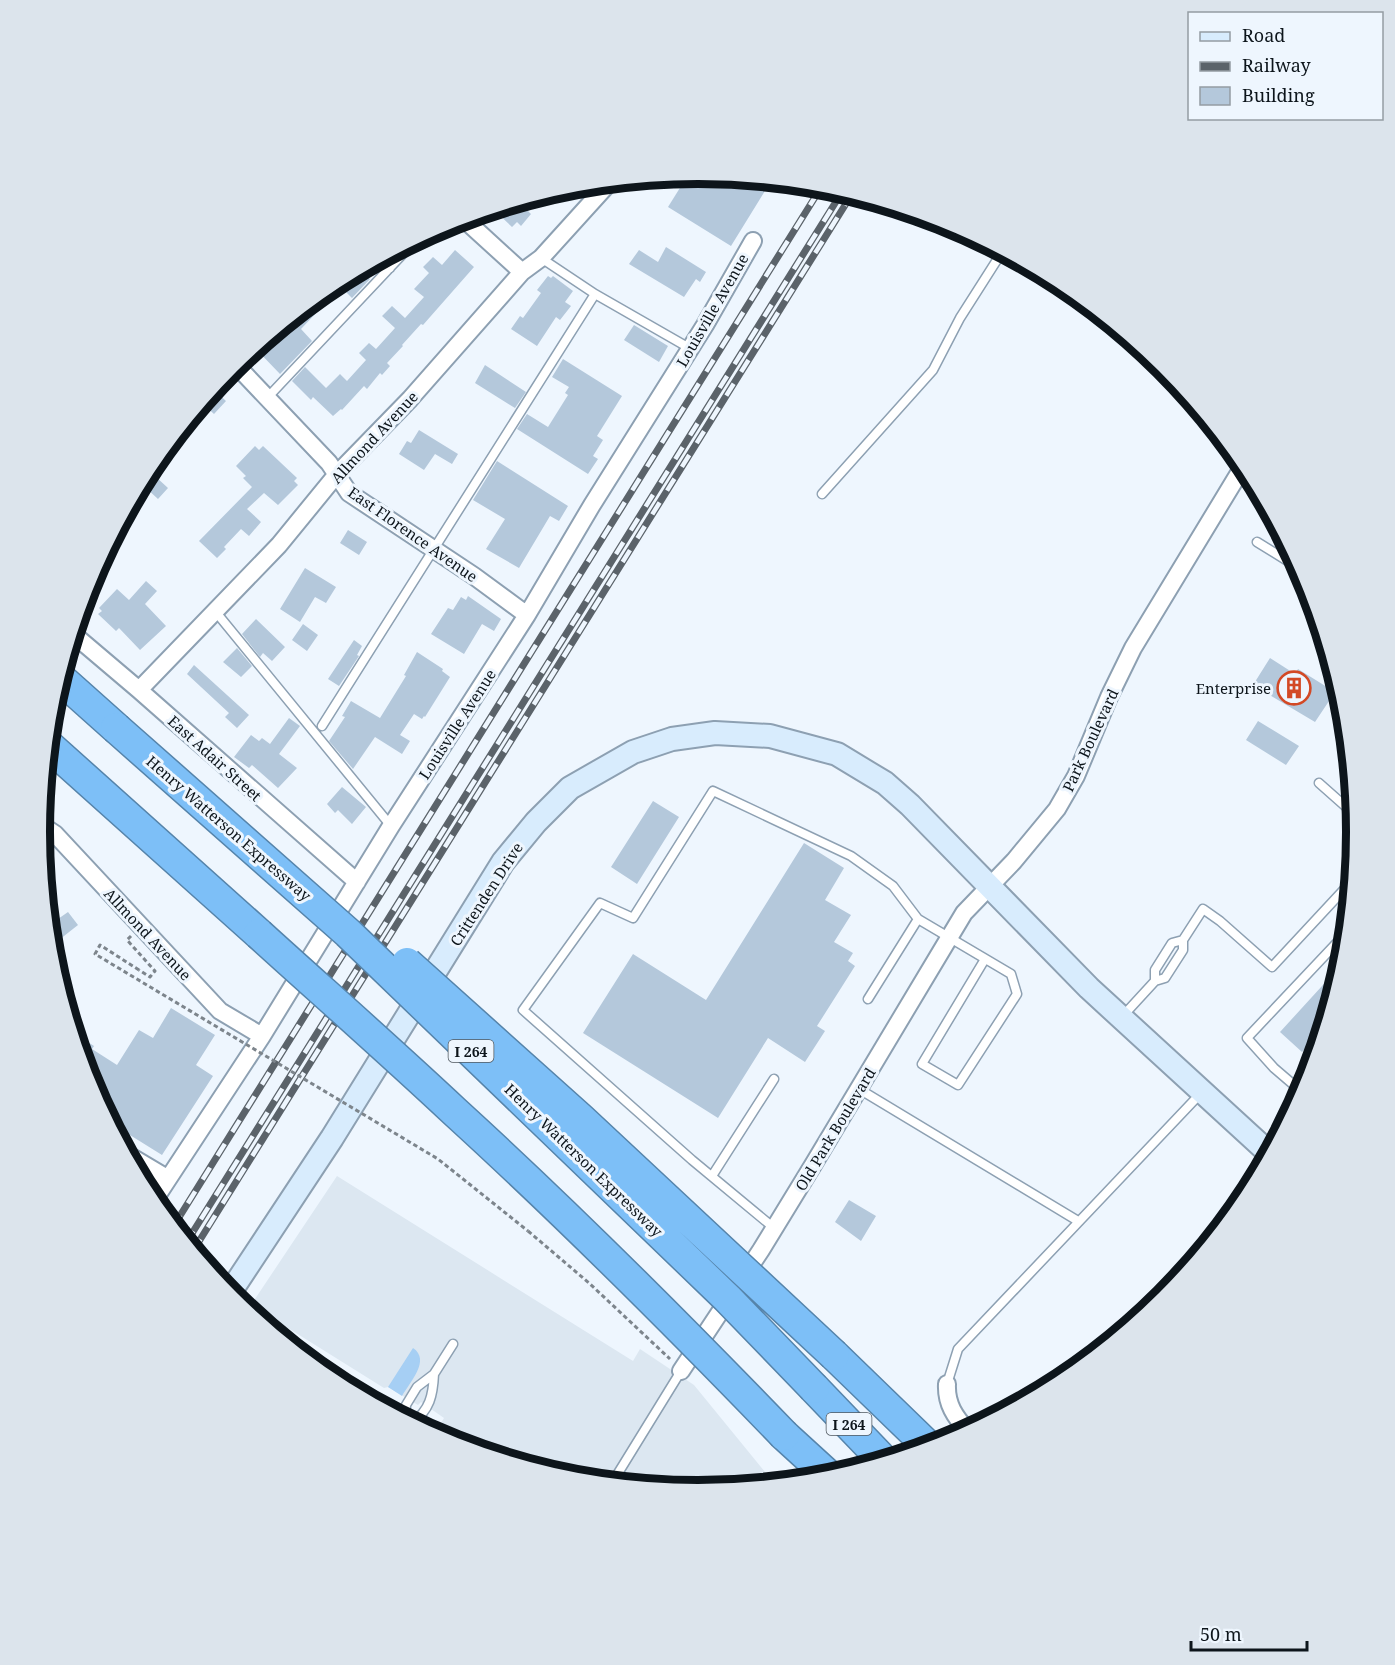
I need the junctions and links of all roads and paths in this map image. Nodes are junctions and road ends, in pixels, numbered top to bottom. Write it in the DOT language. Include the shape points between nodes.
graph roads {
  1 [pos="601,192"];
  2 [pos="471,226"];
  3 [pos="753,241"];
  4 [pos="401,257"];
  5 [pos="541,258"];
  6 [pos="998,258"];
  7 [pos="386,264"];
  8 [pos="390,268"];
  9 [pos="522,273"];
  10 [pos="595,294"];
  11 [pos="691,349"];
  12 [pos="242,371"];
  13 [pos="268,397"];
  14 [pos="337,474"];
  15 [pos="1238,475"];
  16 [pos="822,494"];
  17 [pos="1257,542"];
  18 [pos="434,549"];
  19 [pos="1285,559"];
  20 [pos="215,611"];
  21 [pos="527,615"];
  22 [pos="79,639"];
  23 [pos="67,684"];
  24 [pos="139,690"];
  25 [pos="322,726"];
  26 [pos="55,752"];
  27 [pos="1319,783"];
  28 [pos="1345,806"];
  29 [pos="391,826"];
  30 [pos="50,831"];
  31 [pos="357,882"];
  32 [pos="989,887"];
  33 [pos="1342,891"];
  34 [pos="918,919"];
  35 [pos="140,926"];
  36 [pos="348,933"];
  37 [pos="949,938"];
  38 [pos="1335,944"];
  39 [pos="985,959"];
  40 [pos="868,999"];
  41 [pos="1121,1018"];
  42 [pos="262,1036"];
  43 [pos="774,1079"];
  44 [pos="1294,1085"];
  45 [pos="859,1089"];
  46 [pos="1202,1092"];
  47 [pos="1264,1148"];
  48 [pos="139,1161"];
  49 [pos="712,1176"];
  50 [pos="168,1178"];
  51 [pos="159,1193"];
  52 [pos="1078,1221"];
  53 [pos="774,1228"];
  54 [pos="234,1286"];
  55 [pos="453,1344"];
  56 [pos="681,1371"];
  57 [pos="434,1374"];
  58 [pos="947,1384"];
  59 [pos="406,1411"];
  60 [pos="419,1418"];
  61 [pos="962,1424"];
  62 [pos="784,1435"];
  63 [pos="922,1440"];
  64 [pos="878,1454"];
  65 [pos="821,1469"];
  66 [pos="803,1472"];
  67 [pos="617,1475"];
  1 -- 5 [label="street, Allmond Avenue"];
  2 -- 9 [label="street"];
  3 -- 11 [label="street, Louisville Avenue"];
  4 -- 8 [label="lane"];
  5 -- 9 [label="street, Allmond Avenue"];
  5 -- 10 [label="lane"];
  6 -- 16 [label="lane" via="933,370"];
  7 -- 8 [label="lane"];
  8 -- 13 [label="lane"];
  9 -- 14 [label="street, Allmond Avenue"];
  10 -- 11 [label="lane"];
  10 -- 18 [label="lane"];
  11 -- 21 [label="street, Louisville Avenue"];
  12 -- 13 [label="street, East Florence Avenue"];
  13 -- 14 [label="street, East Florence Avenue"];
  14 -- 18 [label="street, East Florence Avenue" via="349,493"];
  14 -- 20 [label="street, Allmond Avenue" via="279,545"];
  15 -- 32 [label="street, Park Boulevard" via="1133,648 1076,776 1051,816"];
  17 -- 19 [label="lane"];
  18 -- 21 [label="street, East Florence Avenue"];
  18 -- 25 [label="lane"];
  20 -- 24 [label="street, Allmond Avenue"];
  20 -- 29 [label="lane"];
  21 -- 29 [label="street, Louisville Avenue"];
  22 -- 24 [label="street, East Adair Street"];
  23 -- 36 [label="highway, Henry Watterson Expressway / I 264, bridge"];
  24 -- 31 [label="street, East Adair Street"];
  26 -- 62 [label="highway, bridge" via="454,1110 675,1322"];
  27 -- 28 [label="lane"];
  29 -- 31 [label="street, Louisville Avenue"];
  30 -- 35 [label="street, Allmond Avenue"];
  31 -- 42 [label="street, Louisville Avenue"];
  32 -- 37 [label="street, Old Park Boulevard" via="964,913"];
  32 -- 41 [label="main road"];
  32 -- 54 [label="main road, Crittenden Drive" via="893,790 837,754 770,736 715,733 672,739 602,768 570,788 503,862 338,1128"];
  33 -- 41 [label="lane" via="1272,967 1203,909 1164,978 1155,981"];
  34 -- 37 [label="lane"];
  34 -- 40 [label="lane"];
  34 -- 49 [label="lane" via="893,886 850,856 713,790 633,918 600,903 523,1010"];
  35 -- 42 [label="street, Allmond Avenue" via="220,1011"];
  35 -- 56 [label="path, bridge" via="127,940 155,971 150,976 100,945 95,954 438,1159 589,1283"];
  36 -- 63 [label="highway, bridge" via="382,942 589,1127"];
  36 -- 64 [label="highway, Henry Watterson Expressway / I 264, bridge" via="718,1290"];
  37 -- 39 [label="lane"];
  37 -- 45 [label="street, Old Park Boulevard"];
  38 -- 44 [label="lane" via="1247,1038"];
  39 -- 39 [label="lane" via="1011,974 1017,994 958,1085 922,1064"];
  41 -- 46 [label="main road"];
  42 -- 50 [label="street, Louisville Avenue"];
  43 -- 49 [label="lane"];
  45 -- 52 [label="lane"];
  45 -- 53 [label="street, Old Park Boulevard"];
  46 -- 47 [label="main road"];
  46 -- 52 [label="lane"];
  48 -- 50 [label="street"];
  49 -- 53 [label="lane"];
  50 -- 51 [label="street, Louisville Avenue"];
  52 -- 58 [label="lane" via="958,1349"];
  53 -- 56 [label="street, Old Park Boulevard"];
  55 -- 57 [label="lane"];
  56 -- 67 [label="lane"];
  57 -- 59 [label="lane" via="417,1387"];
  57 -- 60 [label="lane" via="433,1397"];
  58 -- 61 [label="street" via="949,1403"];
  62 -- 65 [label="highway"];
  62 -- 66 [label="highway"];
}
